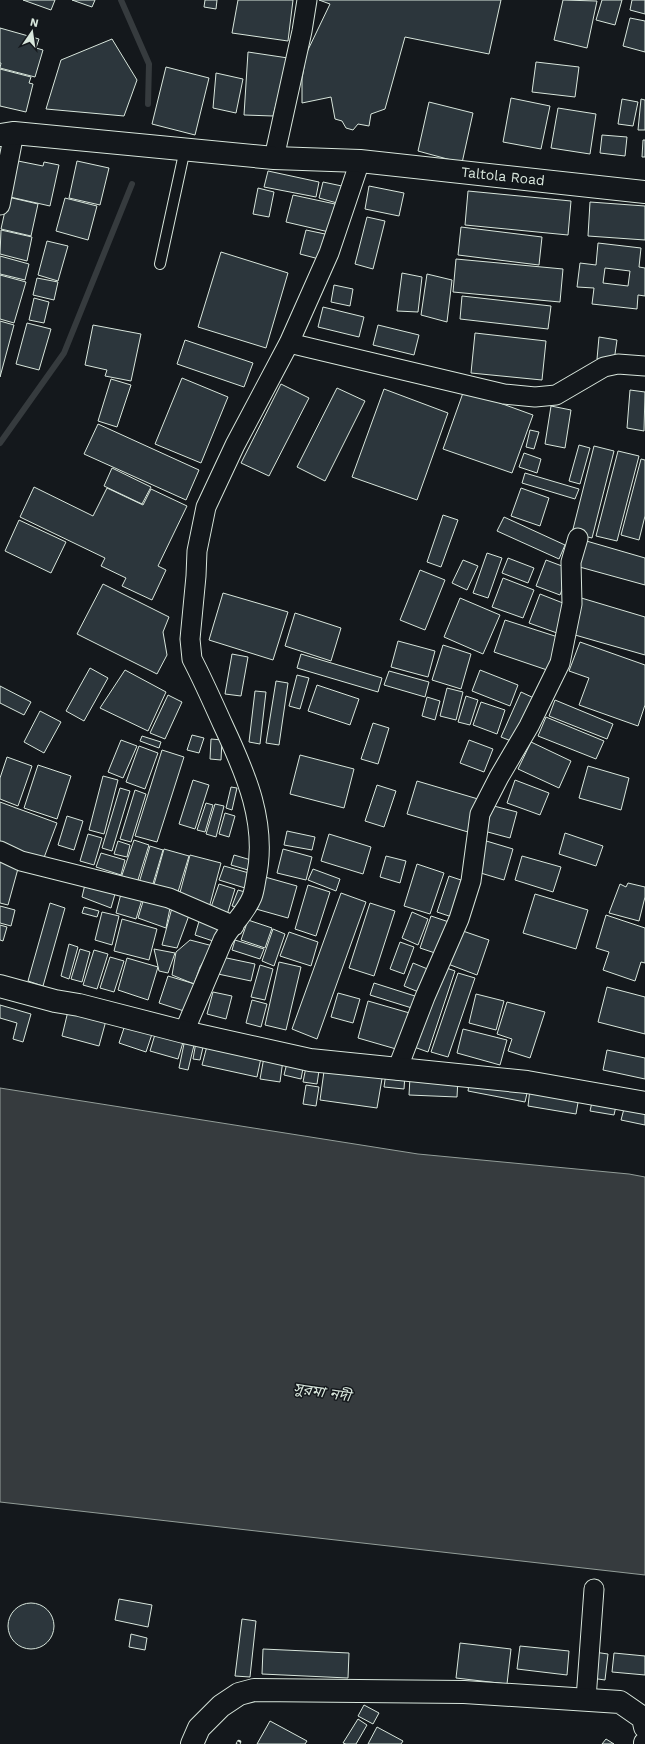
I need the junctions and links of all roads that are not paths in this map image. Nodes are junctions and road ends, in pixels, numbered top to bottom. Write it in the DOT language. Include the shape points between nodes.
graph roads {
  1 [pos="307,0"];
  2 [pos="7,134"];
  3 [pos="185,149"];
  4 [pos="274,158"];
  5 [pos="360,161"];
  6 [pos="645,192"];
  7 [pos="0,205"];
  8 [pos="160,264"];
  9 [pos="289,343"];
  10 [pos="645,366"];
  11 [pos="578,538"];
  12 [pos="0,851"];
  13 [pos="234,926"];
  14 [pos="0,986"];
  15 [pos="184,1032"];
  16 [pos="397,1070"];
  17 [pos="645,1103"];
  18 [pos="594,1589"];
  19 [pos="586,1700"];
  20 [pos="645,1727"];
  21 [pos="192,1744"];
  1 -- 4 [label="street"];
  2 -- 3 [label="street, Taltola Road"];
  2 -- 7 [label="street"];
  3 -- 4 [label="street, Taltola Road"];
  3 -- 8 [label="lane"];
  4 -- 5 [label="street, Taltola Road"];
  5 -- 6 [label="street, Taltola Road"];
  5 -- 9 [label="street" via="329,253"];
  9 -- 10 [label="street" via="504,394 535,397 556,395 604,367 618,364"];
  9 -- 13 [label="street" via="235,445 206,507 197,551 190,640 192,659 242,766 259,828 260,863 252,896"];
  11 -- 16 [label="street" via="571,562 572,604 560,663 529,726 480,814 471,881 459,919"];
  12 -- 13 [label="street" via="22,860 169,898"];
  13 -- 15 [label="street" via="223,940"];
  14 -- 15 [label="street"];
  15 -- 16 [label="street" via="310,1060"];
  16 -- 17 [label="street" via="527,1082"];
  18 -- 19 [label="street"];
  19 -- 20 [label="street" via="620,1702 643,1718"];
  19 -- 21 [label="street" via="464,1692 254,1690 240,1694 221,1706 199,1728"];
}
